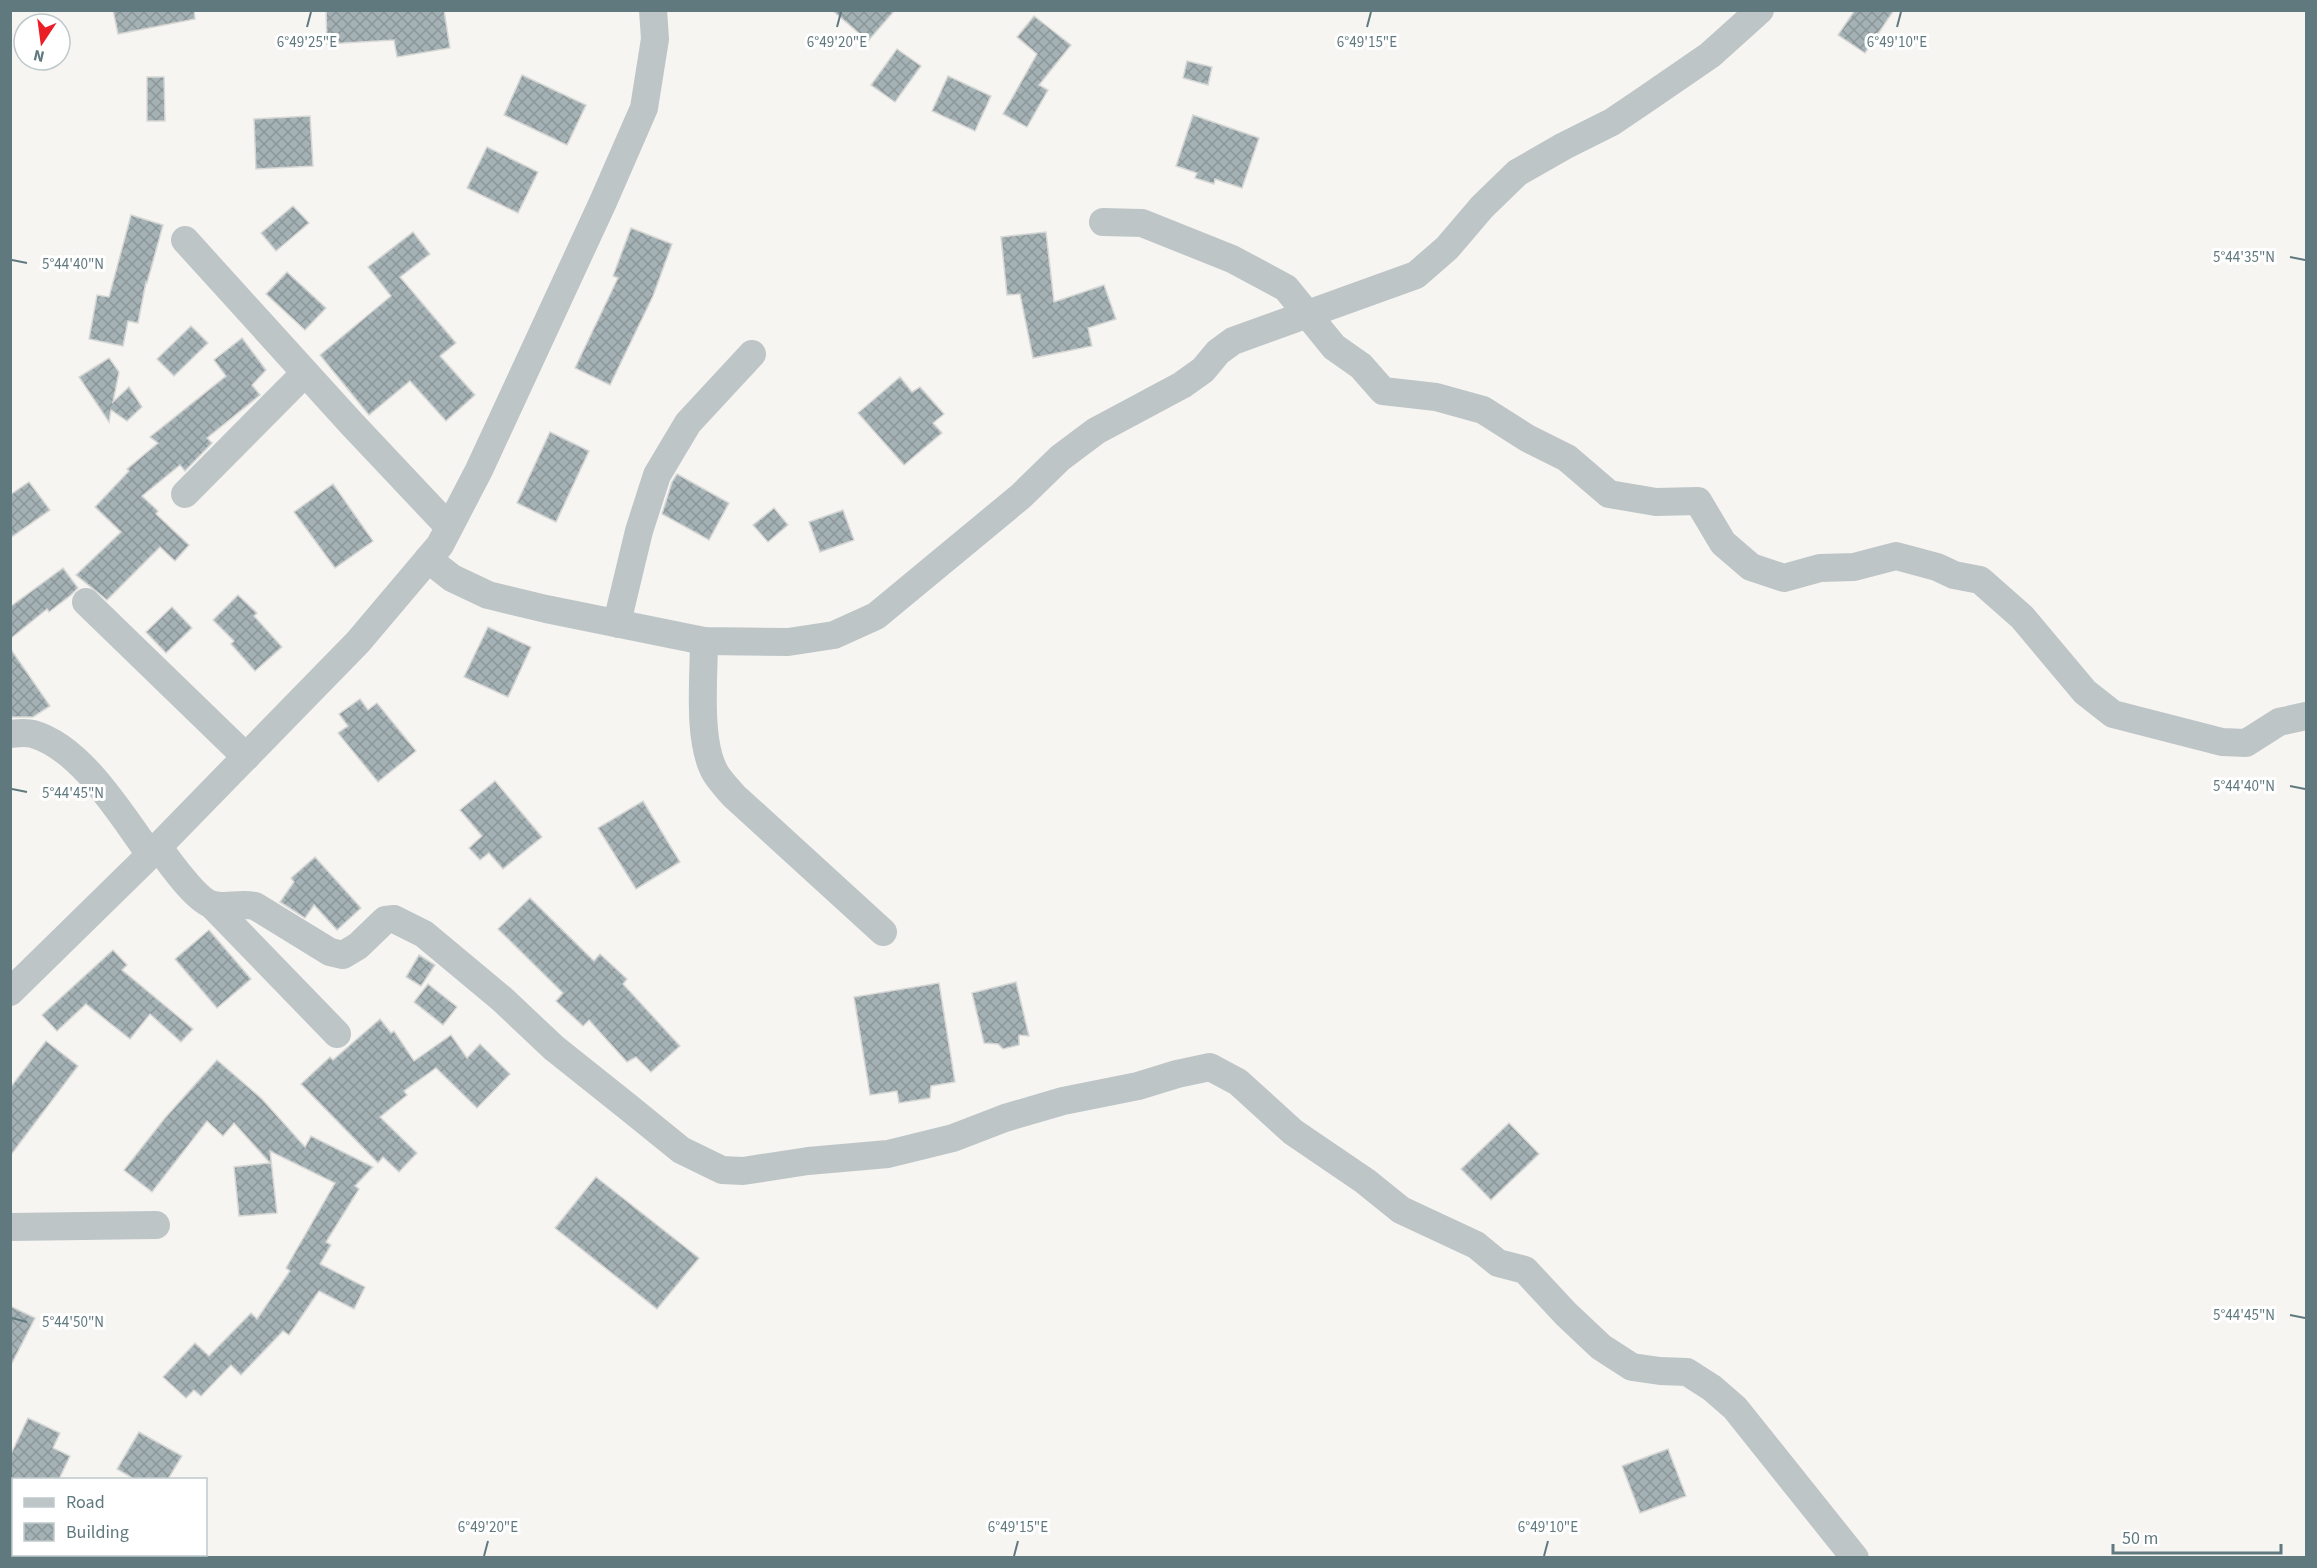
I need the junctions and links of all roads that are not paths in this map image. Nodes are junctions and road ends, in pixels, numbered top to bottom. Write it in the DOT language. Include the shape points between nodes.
graph roads {
  1 [pos="653,10"];
  2 [pos="1760,10"];
  3 [pos="1103,222"];
  4 [pos="185,240"];
  5 [pos="1308,315"];
  6 [pos="752,354"];
  7 [pos="305,373"];
  8 [pos="185,494"];
  9 [pos="449,527"];
  10 [pos="428,559"];
  11 [pos="86,602"];
  12 [pos="619,624"];
  13 [pos="704,640"];
  14 [pos="2307,716"];
  15 [pos="10,734"];
  16 [pos="246,757"];
  17 [pos="154,850"];
  18 [pos="212,905"];
  19 [pos="883,932"];
  20 [pos="17,975"];
  21 [pos="337,1034"];
  22 [pos="156,1225"];
  23 [pos="10,1227"];
  24 [pos="1855,1557"];
  1 -- 9 [label="street" via="655,39 644,108 479,470"];
  2 -- 5 [label="street" via="1710,55 1612,122 1516,173 1447,248 1416,275"];
  3 -- 5 [label="street" via="1142,224 1232,259 1286,288"];
  4 -- 7 [label="street"];
  5 -- 13 [label="street" via="1233,341 1182,385 1096,431 876,616 834,635 800,640"];
  5 -- 14 [label="street" via="1334,347 1361,366 1383,391 1436,397 1483,410 1567,458 1609,494 1656,502 1698,501 1723,543 1751,567 1784,578 1896,556 1980,580 2022,617 2085,692 2113,714 2222,742 2246,743 2279,722"];
  6 -- 12 [label="street" via="688,423 657,475 639,531"];
  7 -- 8 [label="street"];
  7 -- 9 [label="street"];
  9 -- 10 [label="street"];
  10 -- 12 [label="street" via="452,578 488,595"];
  10 -- 16 [label="street" via="358,642"];
  11 -- 16 [label="street"];
  12 -- 13 [label="street"];
  13 -- 19 [label="street" via="703,718 716,773 734,796"];
  15 -- 17 [label="street" via="31,733 51,740 81,762"];
  16 -- 17 [label="street"];
  17 -- 18 [label="street"];
  17 -- 20 [label="street"];
  18 -- 21 [label="street"];
  18 -- 24 [label="street" via="255,906 343,955 385,920 406,924 453,956 554,1048 681,1150 722,1170 743,1171 888,1154 953,1138 1063,1101 1210,1067 1238,1082 1293,1132 1401,1210 1476,1245 1498,1263 1525,1270 1601,1347 1632,1367 1687,1372 1712,1388 1735,1408"];
  22 -- 23 [label="street"];
}
